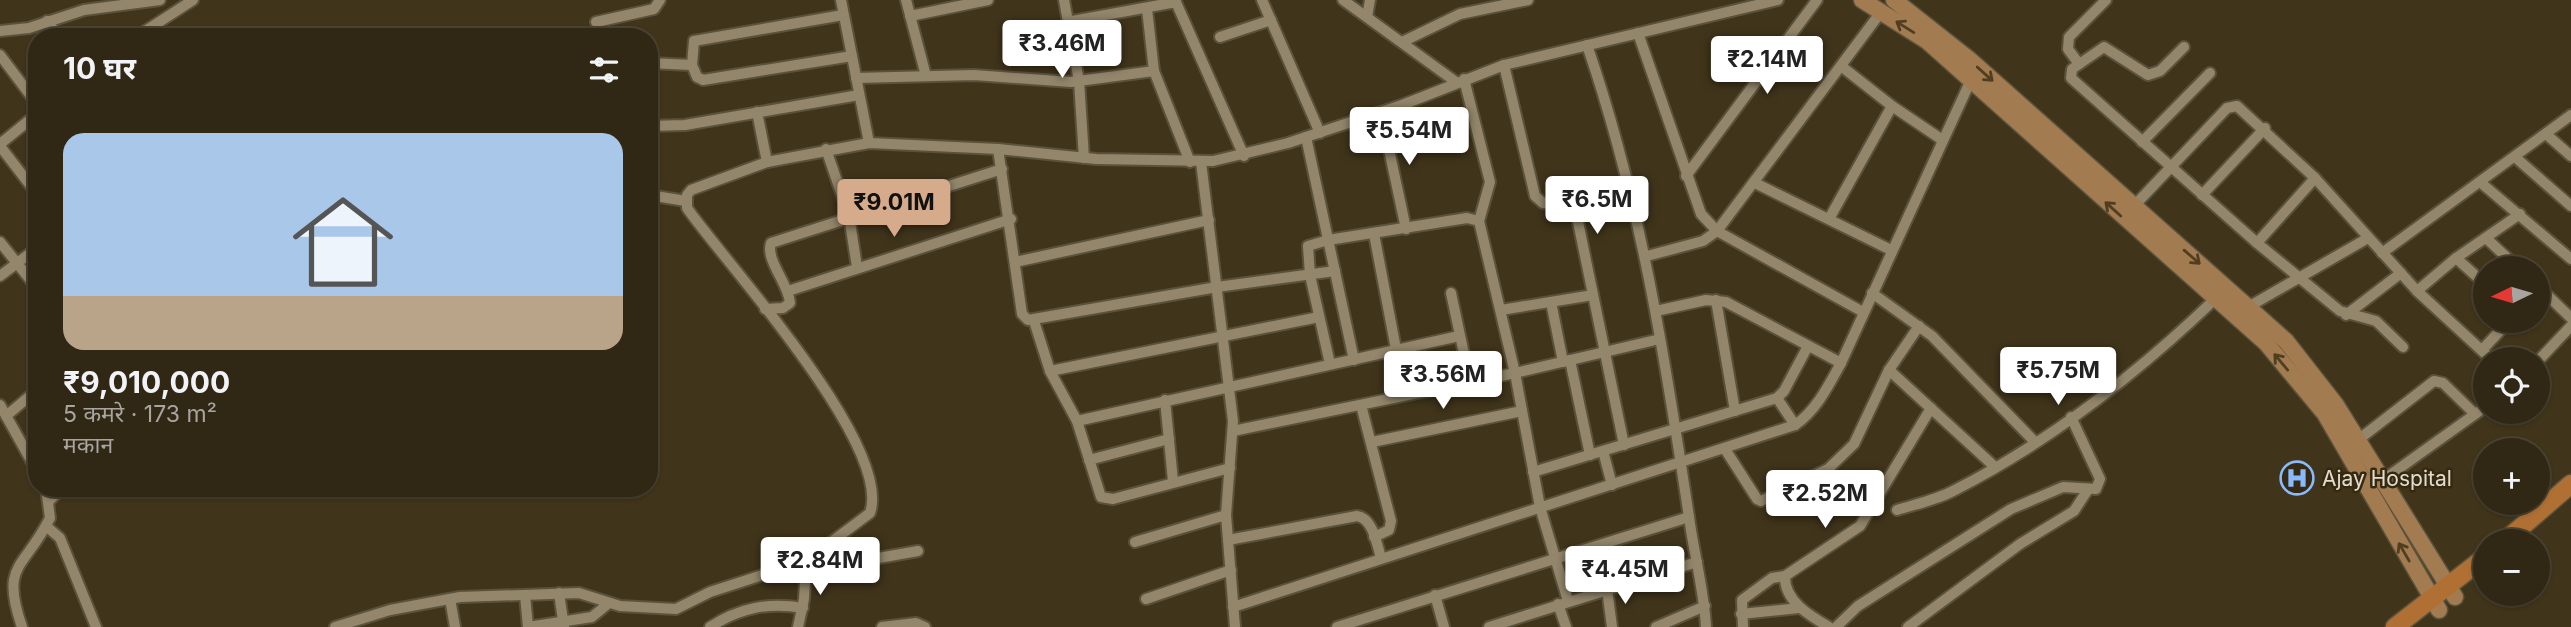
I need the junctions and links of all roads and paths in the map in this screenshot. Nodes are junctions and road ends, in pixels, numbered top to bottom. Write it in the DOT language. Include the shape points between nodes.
graph roads {
  1 [pos="160,0"];
  2 [pos="193,0"];
  3 [pos="660,0"];
  4 [pos="841,0"];
  5 [pos="906,0"];
  6 [pos="988,0"];
  7 [pos="1064,0"];
  8 [pos="1262,0"];
  9 [pos="1343,0"];
  10 [pos="1370,0"];
  11 [pos="1528,0"];
  12 [pos="1779,0"];
  13 [pos="1817,0"];
  14 [pos="1862,0"];
  15 [pos="1894,0"];
  16 [pos="2106,0"];
  17 [pos="1176,1"];
  18 [pos="180,3"];
  19 [pos="1147,9"];
  20 [pos="1881,12"];
  21 [pos="843,15"];
  22 [pos="910,16"];
  23 [pos="1367,17"];
  24 [pos="1271,20"];
  25 [pos="47,21"];
  26 [pos="596,22"];
  27 [pos="1067,22"];
  28 [pos="28,28"];
  29 [pos="29,28"];
  30 [pos="52,28"];
  31 [pos="148,28"];
  32 [pos="0,31"];
  33 [pos="1638,33"];
  34 [pos="1220,37"];
  35 [pos="1402,42"];
  36 [pos="1587,45"];
  37 [pos="2184,47"];
  38 [pos="0,55"];
  39 [pos="852,56"];
  40 [pos="658,63"];
  41 [pos="2079,64"];
  42 [pos="692,65"];
  43 [pos="1504,65"];
  44 [pos="1841,66"];
  45 [pos="1154,71"];
  46 [pos="2210,73"];
  47 [pos="926,76"];
  48 [pos="856,78"];
  49 [pos="1460,80"];
  50 [pos="1079,81"];
  51 [pos="1970,82"];
  52 [pos="28,91"];
  53 [pos="859,95"];
  54 [pos="1892,106"];
  55 [pos="757,112"];
  56 [pos="1381,112"];
  57 [pos="2571,115"];
  58 [pos="28,122"];
  59 [pos="658,126"];
  60 [pos="2265,128"];
  61 [pos="1320,133"];
  62 [pos="2546,134"];
  63 [pos="1306,137"];
  64 [pos="1941,139"];
  65 [pos="2142,142"];
  66 [pos="869,143"];
  67 [pos="0,145"];
  68 [pos="826,149"];
  69 [pos="998,149"];
  70 [pos="1244,156"];
  71 [pos="2571,156"];
  72 [pos="2515,157"];
  73 [pos="1084,158"];
  74 [pos="767,162"];
  75 [pos="1196,162"];
  76 [pos="2170,167"];
  77 [pos="1002,169"];
  78 [pos="1686,176"];
  79 [pos="2315,178"];
  80 [pos="28,182"];
  81 [pos="2480,182"];
  82 [pos="1755,183"];
  83 [pos="2202,195"];
  84 [pos="658,196"];
  85 [pos="686,201"];
  86 [pos="2134,206"];
  87 [pos="2571,206"];
  88 [pos="2520,214"];
  89 [pos="849,216"];
  90 [pos="1011,219"];
  91 [pos="1829,219"];
  92 [pos="1209,220"];
  93 [pos="1479,220"];
  94 [pos="1406,229"];
  95 [pos="1717,231"];
  96 [pos="1374,234"];
  97 [pos="2368,238"];
  98 [pos="2486,238"];
  99 [pos="1328,240"];
  100 [pos="0,242"];
  101 [pos="2257,243"];
  102 [pos="1891,250"];
  103 [pos="2382,253"];
  104 [pos="28,255"];
  105 [pos="1647,256"];
  106 [pos="2505,256"];
  107 [pos="2456,258"];
  108 [pos="2571,259"];
  109 [pos="1015,262"];
  110 [pos="17,263"];
  111 [pos="857,267"];
  112 [pos="1335,271"];
  113 [pos="2401,273"];
  114 [pos="2473,273"];
  115 [pos="1310,275"];
  116 [pos="2299,275"];
  117 [pos="0,276"];
  118 [pos="28,277"];
  119 [pos="1217,287"];
  120 [pos="788,291"];
  121 [pos="2417,291"];
  122 [pos="1451,293"];
  123 [pos="1872,293"];
  124 [pos="1593,295"];
  125 [pos="2215,299"];
  126 [pos="1716,300"];
  127 [pos="2550,300"];
  128 [pos="1552,302"];
  129 [pos="765,309"];
  130 [pos="1501,310"];
  131 [pos="1656,311"];
  132 [pos="2241,311"];
  133 [pos="1863,312"];
  134 [pos="2346,315"];
  135 [pos="1319,317"];
  136 [pos="2571,318"];
  137 [pos="1034,321"];
  138 [pos="1919,326"];
  139 [pos="2571,326"];
  140 [pos="2498,333"];
  141 [pos="1459,336"];
  142 [pos="1223,338"];
  143 [pos="1660,339"];
  144 [pos="1808,346"];
  145 [pos="2403,346"];
  146 [pos="2479,347"];
  147 [pos="2485,347"];
  148 [pos="2550,348"];
  149 [pos="1396,349"];
  150 [pos="1605,352"];
  151 [pos="1354,360"];
  152 [pos="1566,361"];
  153 [pos="1841,363"];
  154 [pos="1330,364"];
  155 [pos="1889,370"];
  156 [pos="1050,371"];
  157 [pos="1515,373"];
  158 [pos="1470,382"];
  159 [pos="1229,385"];
  160 [pos="28,395"];
  161 [pos="1777,398"];
  162 [pos="1165,400"];
  163 [pos="1361,405"];
  164 [pos="1931,408"];
  165 [pos="3,410"];
  166 [pos="1522,411"];
  167 [pos="1735,411"];
  168 [pos="2473,412"];
  169 [pos="2473,415"];
  170 [pos="2071,417"];
  171 [pos="1077,421"];
  172 [pos="1795,425"];
  173 [pos="1677,429"];
  174 [pos="1233,431"];
  175 [pos="1169,439"];
  176 [pos="2358,440"];
  177 [pos="1372,442"];
  178 [pos="2034,442"];
  179 [pos="1624,445"];
  180 [pos="1725,449"];
  181 [pos="1603,451"];
  182 [pos="28,455"];
  183 [pos="1590,455"];
  184 [pos="1089,460"];
  185 [pos="1682,463"];
  186 [pos="1995,467"];
  187 [pos="1230,468"];
  188 [pos="1533,472"];
  189 [pos="2383,480"];
  190 [pos="1173,481"];
  191 [pos="2571,484"];
  192 [pos="1612,485"];
  193 [pos="2087,491"];
  194 [pos="49,497"];
  195 [pos="53,497"];
  196 [pos="50,500"];
  197 [pos="2571,500"];
  198 [pos="1540,507"];
  199 [pos="1897,510"];
  200 [pos="1226,515"];
  201 [pos="1689,517"];
  202 [pos="46,526"];
  203 [pos="2519,529"];
  204 [pos="2537,529"];
  205 [pos="1374,537"];
  206 [pos="1228,540"];
  207 [pos="1135,542"];
  208 [pos="918,551"];
  209 [pos="1381,558"];
  210 [pos="1555,558"];
  211 [pos="1697,562"];
  212 [pos="805,566"];
  213 [pos="1231,570"];
  214 [pos="2473,570"];
  215 [pos="1784,576"];
  216 [pos="2473,580"];
  217 [pos="1607,589"];
  218 [pos="559,593"];
  219 [pos="2452,593"];
  220 [pos="525,595"];
  221 [pos="1435,595"];
  222 [pos="450,599"];
  223 [pos="1146,599"];
  224 [pos="609,603"];
  225 [pos="1563,603"];
  226 [pos="2436,605"];
  227 [pos="1704,606"];
  228 [pos="1233,607"];
  229 [pos="803,608"];
  230 [pos="1799,608"];
  231 [pos="1741,614"];
  232 [pos="564,624"];
  233 [pos="1670,624"];
  234 [pos="22,627"];
  235 [pos="96,627"];
  236 [pos="335,627"];
  237 [pos="455,627"];
  238 [pos="710,627"];
  239 [pos="798,627"];
  240 [pos="882,627"];
  241 [pos="925,627"];
  242 [pos="1235,627"];
  243 [pos="1337,627"];
  244 [pos="1444,627"];
  245 [pos="1489,627"];
  246 [pos="1566,627"];
  247 [pos="1612,627"];
  248 [pos="1656,627"];
  249 [pos="1706,627"];
  250 [pos="1743,627"];
  251 [pos="1829,627"];
  252 [pos="1836,627"];
  253 [pos="1909,627"];
  254 [pos="2395,627"];
  255 [pos="2416,627"];
  1 -- 25 [label="street" via="84,10"];
  2 -- 18 [label="street"];
  3 -- 26 [label="street" via="654,9"];
  4 -- 21 [label="street"];
  5 -- 22 [label="street"];
  6 -- 22 [label="street"];
  7 -- 27 [label="street"];
  8 -- 24 [label="street"];
  9 -- 23 [label="street"];
  10 -- 23 [label="street"];
  11 -- 35 [label="street" via="1460,14"];
  12 -- 33 [label="street"];
  13 -- 78 [label="street"];
  14 -- 20 [label="main road"];
  15 -- 86 [label="main road, one-way" via="1970,60"];
  16 -- 41 [label="street" via="2069,37 2068,49"];
  17 -- 19 [label="street"];
  17 -- 70 [label="street"];
  18 -- 31 [label="street"];
  19 -- 27 [label="street"];
  19 -- 45 [label="street"];
  20 -- 44 [label="street"];
  51 -- 20 [label="main road, one-way" via="1927,41"];
  21 -- 39 [label="street"];
  21 -- 42 [label="street" via="694,41"];
  22 -- 47 [label="street"];
  23 -- 35 [label="street"];
  24 -- 34 [label="street"];
  24 -- 61 [label="street"];
  25 -- 29 [label="street"];
  25 -- 30 [label="street"];
  27 -- 50 [label="street"];
  28 -- 32 [label="street"];
  33 -- 36 [label="street"];
  33 -- 78 [label="street"];
  35 -- 49 [label="street"];
  36 -- 43 [label="street"];
  36 -- 105 [label="street" via="1613,120"];
  37 -- 41 [label="street" via="2154,75 2143,74 2109,47"];
  38 -- 52 [label="street"];
  39 -- 42 [label="street" via="703,80"];
  39 -- 48 [label="street"];
  40 -- 42 [label="street"];
  41 -- 65 [label="street" via="2071,74 2074,83"];
  43 -- 49 [label="street"];
  43 -- 124 [label="street" via="1535,196 1543,203 1569,204 1576,212"];
  44 -- 54 [label="street"];
  44 -- 82 [label="street"];
  45 -- 50 [label="street"];
  45 -- 75 [label="street"];
  46 -- 65 [label="street"];
  47 -- 48 [label="street"];
  47 -- 50 [label="street"];
  48 -- 53 [label="street"];
  49 -- 56 [label="street"];
  49 -- 93 [label="street" via="1490,182"];
  50 -- 73 [label="street"];
  51 -- 64 [label="street"];
  125 -- 51 [label="main road, one-way"];
  53 -- 55 [label="street"];
  53 -- 66 [label="street"];
  54 -- 64 [label="street"];
  54 -- 91 [label="street"];
  55 -- 59 [label="street"];
  55 -- 74 [label="street"];
  56 -- 61 [label="street"];
  56 -- 94 [label="street"];
  57 -- 62 [label="street"];
  58 -- 67 [label="street"];
  60 -- 76 [label="street" via="2243,109 2232,106"];
  60 -- 79 [label="street"];
  60 -- 83 [label="street"];
  61 -- 63 [label="street"];
  62 -- 71 [label="street"];
  62 -- 72 [label="street"];
  63 -- 70 [label="street"];
  63 -- 99 [label="street"];
  64 -- 102 [label="street"];
  65 -- 76 [label="street"];
  66 -- 68 [label="street"];
  66 -- 69 [label="street"];
  67 -- 80 [label="street"];
  68 -- 74 [label="street"];
  68 -- 89 [label="street"];
  69 -- 73 [label="street"];
  69 -- 77 [label="street"];
  70 -- 75 [label="street"];
  72 -- 81 [label="street"];
  72 -- 87 [label="street"];
  73 -- 75 [label="street"];
  74 -- 85 [label="street" via="691,190"];
  75 -- 92 [label="street"];
  76 -- 83 [label="street"];
  76 -- 86 [label="street"];
  77 -- 89 [label="street"];
  77 -- 90 [label="street"];
  78 -- 95 [label="street" via="1700,214"];
  79 -- 97 [label="street"];
  79 -- 101 [label="street"];
  81 -- 88 [label="street"];
  81 -- 103 [label="street"];
  82 -- 91 [label="street"];
  82 -- 95 [label="street"];
  83 -- 101 [label="street"];
  84 -- 85 [label="street"];
  85 -- 129 [label="street" via="713,244"];
  86 -- 132 [label="main road, one-way"];
  88 -- 98 [label="street"];
  88 -- 108 [label="street"];
  89 -- 111 [label="street"];
  89 -- 120 [label="street" via="771,243 770,253"];
  90 -- 109 [label="street"];
  90 -- 111 [label="street"];
  91 -- 102 [label="street"];
  92 -- 109 [label="street"];
  92 -- 119 [label="street"];
  93 -- 94 [label="street"];
  93 -- 130 [label="street"];
  94 -- 96 [label="street"];
  95 -- 105 [label="street" via="1703,240"];
  95 -- 133 [label="street"];
  96 -- 99 [label="street"];
  96 -- 149 [label="street"];
  97 -- 103 [label="street"];
  97 -- 116 [label="street"];
  98 -- 106 [label="street"];
  98 -- 107 [label="street"];
  99 -- 112 [label="street"];
  99 -- 115 [label="street" via="1308,246"];
  100 -- 110 [label="street"];
  101 -- 116 [label="street"];
  102 -- 123 [label="street"];
  103 -- 113 [label="street"];
  104 -- 110 [label="street"];
  105 -- 131 [label="street"];
  107 -- 114 [label="street"];
  107 -- 121 [label="street"];
  109 -- 137 [label="street" via="1022,314"];
  110 -- 117 [label="street"];
  110 -- 118 [label="street"];
  111 -- 120 [label="street"];
  112 -- 115 [label="street"];
  112 -- 151 [label="street"];
  113 -- 121 [label="street"];
  113 -- 134 [label="street"];
  115 -- 119 [label="street"];
  115 -- 135 [label="street"];
  116 -- 132 [label="street"];
  116 -- 134 [label="street"];
  119 -- 137 [label="street"];
  119 -- 142 [label="street"];
  120 -- 129 [label="street" via="787,306"];
  121 -- 146 [label="street"];
  122 -- 141 [label="street"];
  123 -- 133 [label="street"];
  123 -- 138 [label="street"];
  124 -- 128 [label="street"];
  124 -- 150 [label="street"];
  125 -- 132 [label="main road"];
  125 -- 170 [label="street" via="2159,351"];
  126 -- 131 [label="street"];
  126 -- 144 [label="street"];
  126 -- 167 [label="street"];
  127 -- 136 [label="street"];
  128 -- 130 [label="street"];
  128 -- 152 [label="street"];
  129 -- 212 [label="street" via="836,403 862,460 873,498 870,513"];
  130 -- 157 [label="street"];
  131 -- 143 [label="street"];
  132 -- 176 [label="main road" via="2286,341"];
  226 -- 132 [label="main road, one-way" via="2325,414"];
  133 -- 153 [label="street"];
  134 -- 145 [label="street" via="2376,321"];
  135 -- 142 [label="street"];
  135 -- 154 [label="street"];
  137 -- 156 [label="street"];
  138 -- 155 [label="street"];
  138 -- 178 [label="street"];
  139 -- 148 [label="street"];
  140 -- 147 [label="street"];
  141 -- 149 [label="street"];
  141 -- 158 [label="street"];
  142 -- 156 [label="street"];
  142 -- 159 [label="street"];
  143 -- 150 [label="street"];
  143 -- 173 [label="street"];
  144 -- 153 [label="street"];
  144 -- 161 [label="street"];
  149 -- 151 [label="street"];
  150 -- 152 [label="street"];
  150 -- 179 [label="street"];
  151 -- 154 [label="street"];
  152 -- 157 [label="street"];
  152 -- 183 [label="street"];
  153 -- 172 [label="street" via="1804,419"];
  154 -- 159 [label="street"];
  155 -- 164 [label="street"];
  155 -- 180 [label="street" via="1854,444 1828,469 1769,500 1757,499"];
  156 -- 171 [label="street"];
  157 -- 158 [label="street"];
  157 -- 166 [label="street"];
  158 -- 163 [label="street"];
  159 -- 162 [label="street"];
  159 -- 174 [label="street"];
  160 -- 165 [label="street"];
  161 -- 167 [label="street"];
  161 -- 172 [label="street"];
  162 -- 171 [label="street"];
  162 -- 175 [label="street"];
  163 -- 174 [label="street"];
  163 -- 177 [label="street"];
  164 -- 186 [label="street"];
  164 -- 215 [label="street" via="1860,526"];
  165 -- 182 [label="street"];
  166 -- 177 [label="street"];
  166 -- 188 [label="street"];
  167 -- 173 [label="street"];
  168 -- 176 [label="street" via="2443,383 2434,381"];
  169 -- 189 [label="street"];
  170 -- 178 [label="street"];
  170 -- 193 [label="street" via="2100,480 2096,489"];
  171 -- 184 [label="street"];
  172 -- 180 [label="street"];
  173 -- 179 [label="street"];
  173 -- 185 [label="street"];
  174 -- 187 [label="street"];
  175 -- 184 [label="street"];
  175 -- 190 [label="street"];
  176 -- 189 [label="main road"];
  177 -- 205 [label="street" via="1391,527"];
  178 -- 186 [label="street"];
  179 -- 181 [label="street"];
  180 -- 185 [label="street"];
  181 -- 183 [label="street"];
  181 -- 192 [label="street"];
  183 -- 188 [label="street"];
  184 -- 190 [label="street" via="1101,497 1106,499"];
  185 -- 192 [label="street"];
  185 -- 201 [label="street"];
  186 -- 199 [label="street" via="1947,494"];
  187 -- 190 [label="street"];
  187 -- 200 [label="street"];
  188 -- 198 [label="street"];
  189 -- 219 [label="main road"];
  191 -- 203 [label="main road"];
  192 -- 198 [label="street"];
  193 -- 252 [label="street" via="2063,487 2011,509 1858,606"];
  193 -- 253 [label="street" via="2074,511 2020,544"];
  194 -- 196 [label="street"];
  195 -- 196 [label="street"];
  196 -- 202 [label="street"];
  197 -- 204 [label="main road"];
  198 -- 209 [label="street"];
  198 -- 210 [label="street"];
  200 -- 206 [label="street"];
  200 -- 207 [label="street"];
  201 -- 210 [label="street"];
  201 -- 211 [label="street"];
  202 -- 234 [label="street" via="8,583 9,601"];
  202 -- 235 [label="street" via="60,538"];
  205 -- 206 [label="street" via="1366,519 1357,516"];
  205 -- 209 [label="street"];
  206 -- 213 [label="street"];
  208 -- 212 [label="street"];
  209 -- 228 [label="street"];
  210 -- 221 [label="street"];
  210 -- 225 [label="street"];
  211 -- 217 [label="street"];
  211 -- 227 [label="street"];
  212 -- 224 [label="street" via="710,592 676,608"];
  212 -- 229 [label="street"];
  213 -- 223 [label="street"];
  213 -- 228 [label="street"];
  214 -- 219 [label="main road"];
  215 -- 230 [label="street"];
  215 -- 231 [label="street" via="1772,578 1742,600"];
  216 -- 219 [label="main road"];
  217 -- 225 [label="street"];
  217 -- 247 [label="street"];
  218 -- 220 [label="street"];
  218 -- 224 [label="street" via="579,593"];
  218 -- 232 [label="street"];
  219 -- 226 [label="main road"];
  220 -- 222 [label="street"];
  220 -- 232 [label="street" via="528,627"];
  221 -- 243 [label="street"];
  221 -- 244 [label="street"];
  222 -- 236 [label="street" via="390,610"];
  222 -- 237 [label="street"];
  224 -- 232 [label="street" via="592,618"];
  225 -- 245 [label="street"];
  225 -- 246 [label="street"];
  226 -- 254 [label="main road"];
  226 -- 255 [label="main road"];
  227 -- 233 [label="street"];
  227 -- 249 [label="street"];
  228 -- 242 [label="street"];
  229 -- 238 [label="street" via="757,606"];
  229 -- 239 [label="street"];
  230 -- 231 [label="street"];
  230 -- 251 [label="street"];
  231 -- 250 [label="street"];
  233 -- 248 [label="street"];
  240 -- 241 [label="street" via="916,622"];
}
